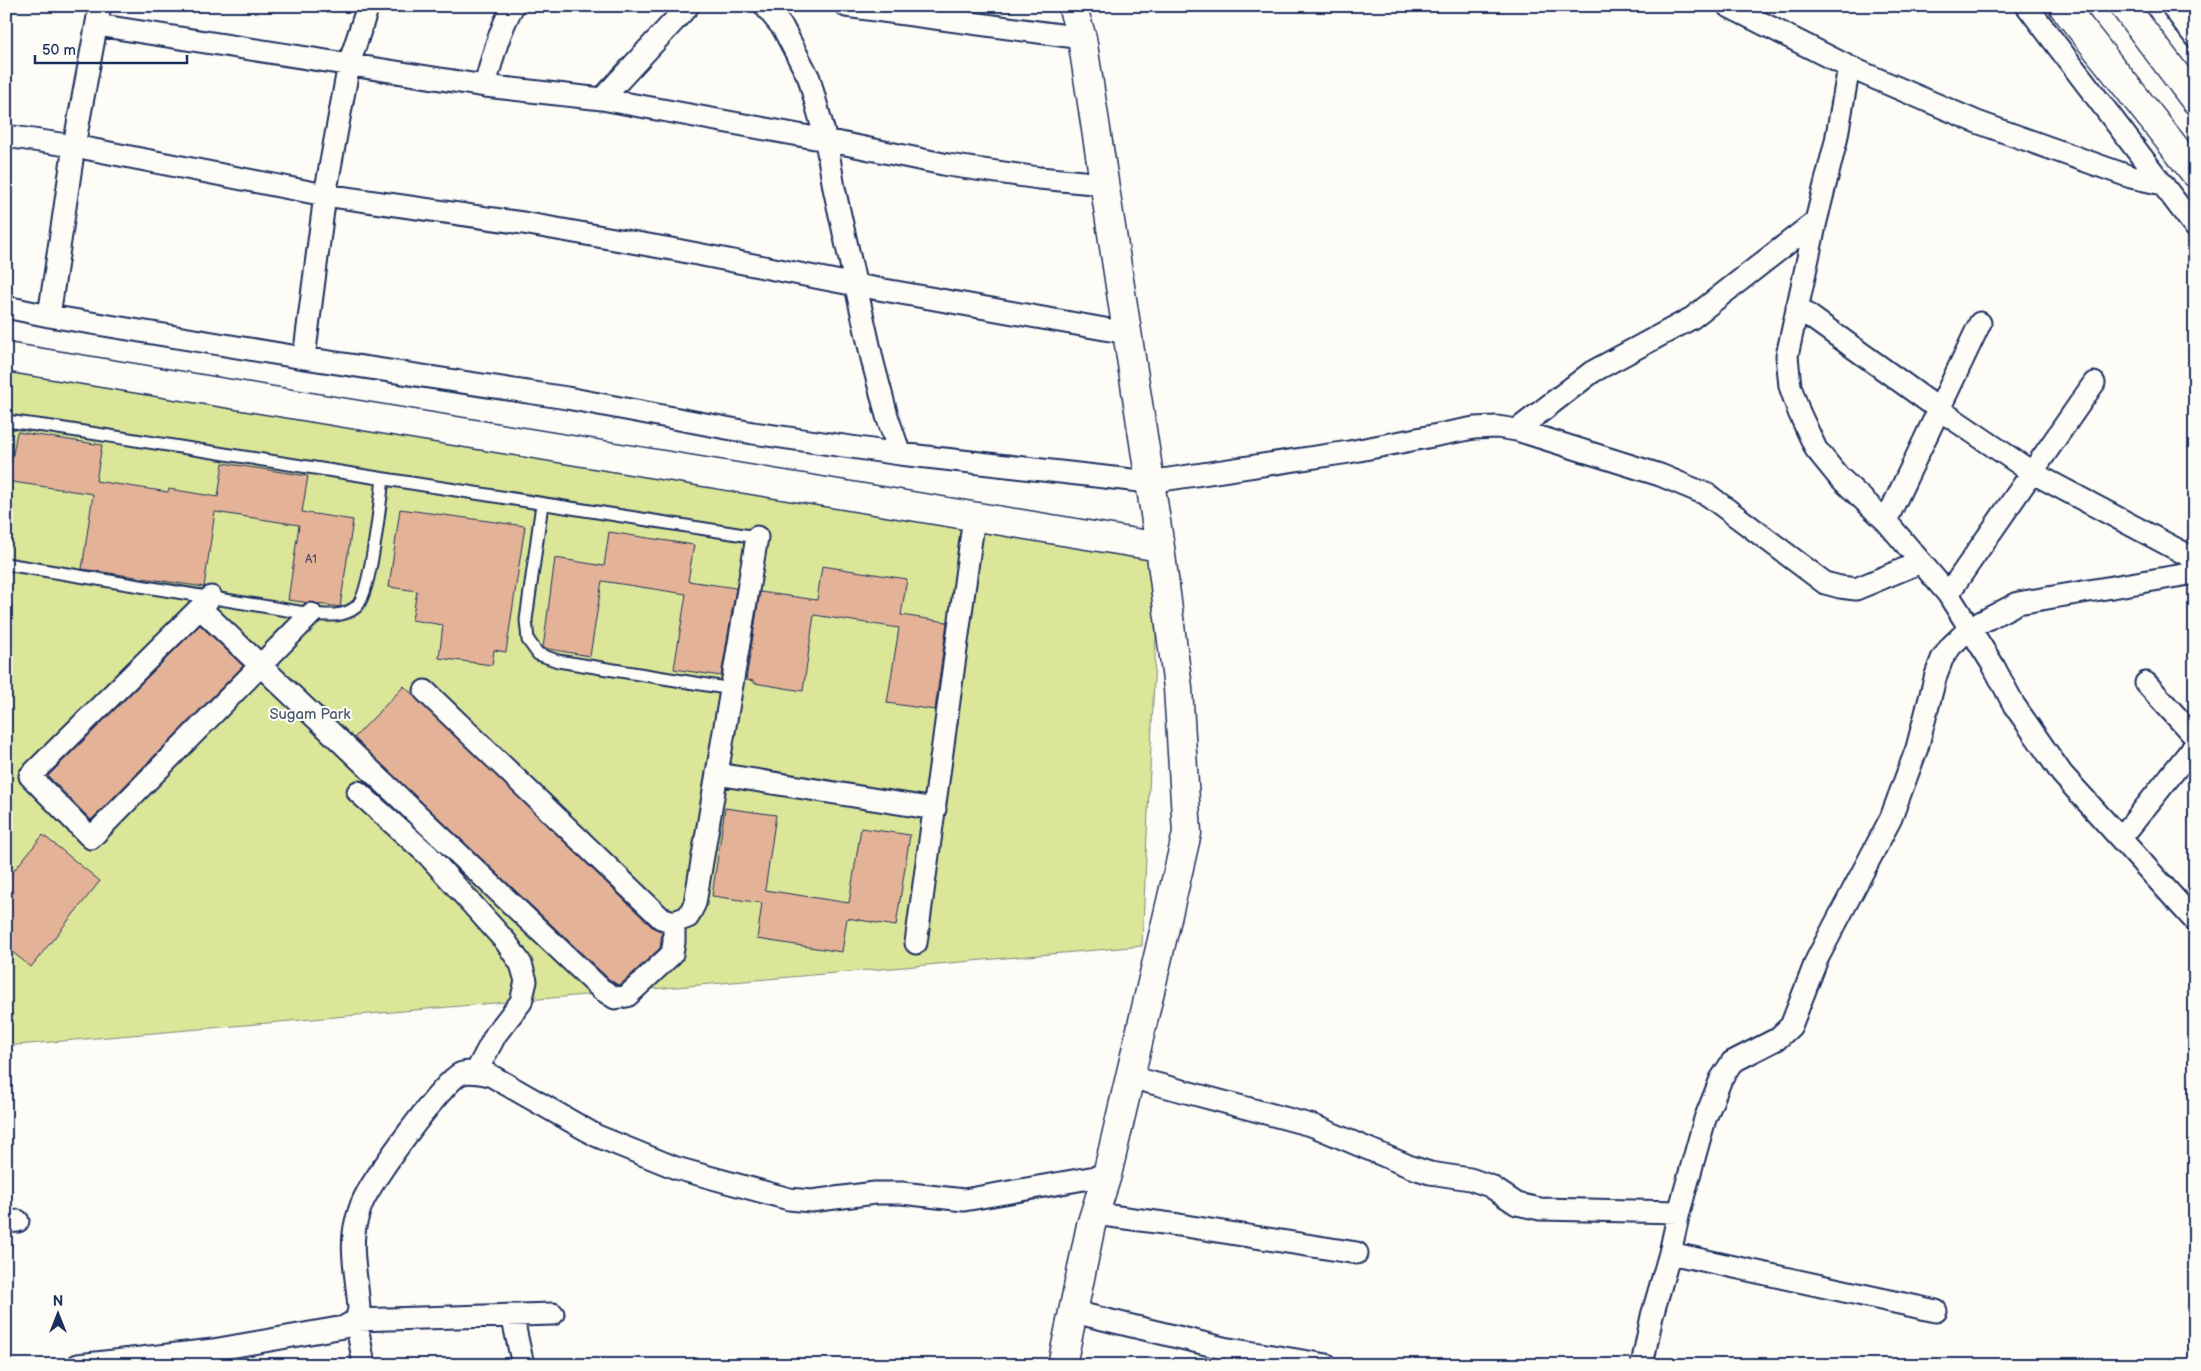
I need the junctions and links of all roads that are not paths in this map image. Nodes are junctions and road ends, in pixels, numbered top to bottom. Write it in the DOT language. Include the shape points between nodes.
graph roads {
  1 [pos="368,6"];
  2 [pos="513,6"];
  3 [pos="688,6"];
  4 [pos="765,6"];
  5 [pos="846,6"];
  6 [pos="1072,6"];
  7 [pos="1728,6"];
  8 [pos="2027,6"];
  9 [pos="2063,6"];
  10 [pos="2124,6"];
  11 [pos="2172,6"];
  12 [pos="99,16"];
  13 [pos="2195,37"];
  14 [pos="1082,38"];
  15 [pos="349,64"];
  16 [pos="1848,67"];
  17 [pos="485,86"];
  18 [pos="602,99"];
  19 [pos="2195,100"];
  20 [pos="6,136"];
  21 [pos="826,140"];
  22 [pos="74,146"];
  23 [pos="2195,174"];
  24 [pos="1104,184"];
  25 [pos="2163,184"];
  26 [pos="325,195"];
  27 [pos="1816,221"];
  28 [pos="2195,227"];
  29 [pos="856,285"];
  30 [pos="6,307"];
  31 [pos="1797,307"];
  32 [pos="49,316"];
  33 [pos="1980,323"];
  34 [pos="1127,333"];
  35 [pos="6,357"];
  36 [pos="304,358"];
  37 [pos="2094,383"];
  38 [pos="1940,410"];
  39 [pos="6,422"];
  40 [pos="1517,430"];
  41 [pos="900,454"];
  42 [pos="2033,473"];
  43 [pos="383,479"];
  44 [pos="1149,482"];
  45 [pos="542,504"];
  46 [pos="974,517"];
  47 [pos="1886,521"];
  48 [pos="757,537"];
  49 [pos="1160,547"];
  50 [pos="2195,559"];
  51 [pos="1921,562"];
  52 [pos="6,564"];
  53 [pos="2195,573"];
  54 [pos="1948,594"];
  55 [pos="206,603"];
  56 [pos="311,614"];
  57 [pos="1970,628"];
  58 [pos="261,666"];
  59 [pos="2146,684"];
  60 [pos="732,688"];
  61 [pos="425,691"];
  62 [pos="2195,737"];
  63 [pos="2195,745"];
  64 [pos="718,774"];
  65 [pos="358,792"];
  66 [pos="935,809"];
  67 [pos="2121,838"];
  68 [pos="2195,921"];
  69 [pos="674,922"];
  70 [pos="916,943"];
  71 [pos="476,1072"];
  72 [pos="1130,1077"];
  73 [pos="1107,1175"];
  74 [pos="1679,1212"];
  75 [pos="1095,1214"];
  76 [pos="1357,1253"];
  77 [pos="1670,1253"];
  78 [pos="1936,1311"];
  79 [pos="1074,1312"];
  80 [pos="553,1314"];
  81 [pos="512,1315"];
  82 [pos="356,1320"];
  83 [pos="78,1365"];
  84 [pos="364,1365"];
  85 [pos="523,1365"];
  86 [pos="1062,1365"];
  87 [pos="1327,1365"];
  88 [pos="1642,1365"];
  1 -- 15 [label="street"];
  2 -- 17 [label="street" via="505,20"];
  3 -- 18 [label="street"];
  4 -- 21 [label="street" via="783,28 809,78"];
  5 -- 14 [label="street"];
  6 -- 14 [label="main road"];
  7 -- 16 [label="street"];
  8 -- 25 [label="street"];
  9 -- 23 [label="main road"];
  10 -- 19 [label="main road"];
  11 -- 13 [label="street"];
  12 -- 15 [label="street"];
  12 -- 22 [label="street"];
  14 -- 24 [label="main road"];
  15 -- 17 [label="street"];
  15 -- 26 [label="street"];
  16 -- 25 [label="street" via="1977,122 2131,177"];
  16 -- 27 [label="street" via="1836,140"];
  17 -- 18 [label="street"];
  18 -- 21 [label="street"];
  20 -- 22 [label="street"];
  21 -- 24 [label="street" via="948,165"];
  21 -- 29 [label="street"];
  22 -- 26 [label="street"];
  22 -- 32 [label="street"];
  24 -- 34 [label="main road"];
  25 -- 28 [label="street"];
  26 -- 29 [label="street" via="677,250"];
  26 -- 36 [label="street"];
  27 -- 31 [label="street"];
  27 -- 40 [label="street" via="1692,318 1592,372"];
  29 -- 34 [label="street"];
  29 -- 41 [label="street" via="884,408"];
  30 -- 32 [label="street"];
  31 -- 38 [label="street"];
  31 -- 47 [label="street" via="1787,356 1790,386 1799,412 1816,449 1838,476"];
  32 -- 36 [label="street"];
  33 -- 38 [label="street"];
  34 -- 44 [label="main road"];
  35 -- 46 [label="main road"];
  36 -- 41 [label="street" via="567,398 753,433"];
  37 -- 42 [label="street"];
  38 -- 42 [label="street"];
  38 -- 47 [label="street"];
  39 -- 43 [label="lane"];
  40 -- 44 [label="street" via="1474,428 1349,452"];
  40 -- 51 [label="street" via="1660,475 1708,495 1826,583 1856,589"];
  41 -- 44 [label="street"];
  42 -- 50 [label="street"];
  42 -- 54 [label="street"];
  43 -- 45 [label="lane"];
  43 -- 56 [label="lane" via="366,588 357,606 338,616"];
  44 -- 49 [label="main road"];
  45 -- 48 [label="lane"];
  45 -- 60 [label="lane" via="526,620 528,640 538,654 558,661"];
  46 -- 49 [label="main road"];
  46 -- 66 [label="street"];
  47 -- 51 [label="street"];
  48 -- 60 [label="street"];
  49 -- 72 [label="main road" via="1178,688 1188,833"];
  51 -- 54 [label="street"];
  52 -- 55 [label="lane"];
  53 -- 57 [label="street" via="2018,602"];
  54 -- 57 [label="street"];
  55 -- 56 [label="lane"];
  55 -- 58 [label="street"];
  55 -- 58 [label="street" via="30,776 91,838"];
  56 -- 58 [label="street"];
  57 -- 67 [label="street" via="2014,706 2062,774"];
  57 -- 74 [label="street" via="1942,659 1917,748 1891,818 1817,959 1791,1026 1777,1039 1732,1062 1721,1079 1705,1119"];
  58 -- 69 [label="street" via="601,989 615,998 627,996 672,954"];
  59 -- 62 [label="street"];
  60 -- 64 [label="street"];
  61 -- 69 [label="street" via="661,918"];
  63 -- 67 [label="street"];
  64 -- 66 [label="street"];
  64 -- 69 [label="street" via="695,904 688,917"];
  65 -- 71 [label="street" via="428,855 506,942 521,964 526,981 521,1002 496,1034"];
  66 -- 70 [label="street"];
  67 -- 68 [label="street"];
  71 -- 73 [label="street" via="490,1075 597,1136 676,1168 790,1199 811,1201 902,1192 964,1200"];
  71 -- 82 [label="street" via="461,1073 446,1084 405,1137 364,1199 354,1239 359,1310"];
  72 -- 73 [label="main road"];
  72 -- 74 [label="street" via="1314,1126 1417,1169 1490,1186 1517,1204 1540,1210"];
  73 -- 75 [label="main road"];
  74 -- 77 [label="street"];
  75 -- 76 [label="street"];
  75 -- 79 [label="main road"];
  77 -- 78 [label="street"];
  77 -- 88 [label="street"];
  79 -- 86 [label="main road"];
  79 -- 87 [label="street" via="1223,1348"];
  80 -- 81 [label="street"];
  81 -- 82 [label="street"];
  81 -- 85 [label="street"];
  82 -- 83 [label="street" via="344,1326 214,1350"];
  82 -- 84 [label="street"];
}
